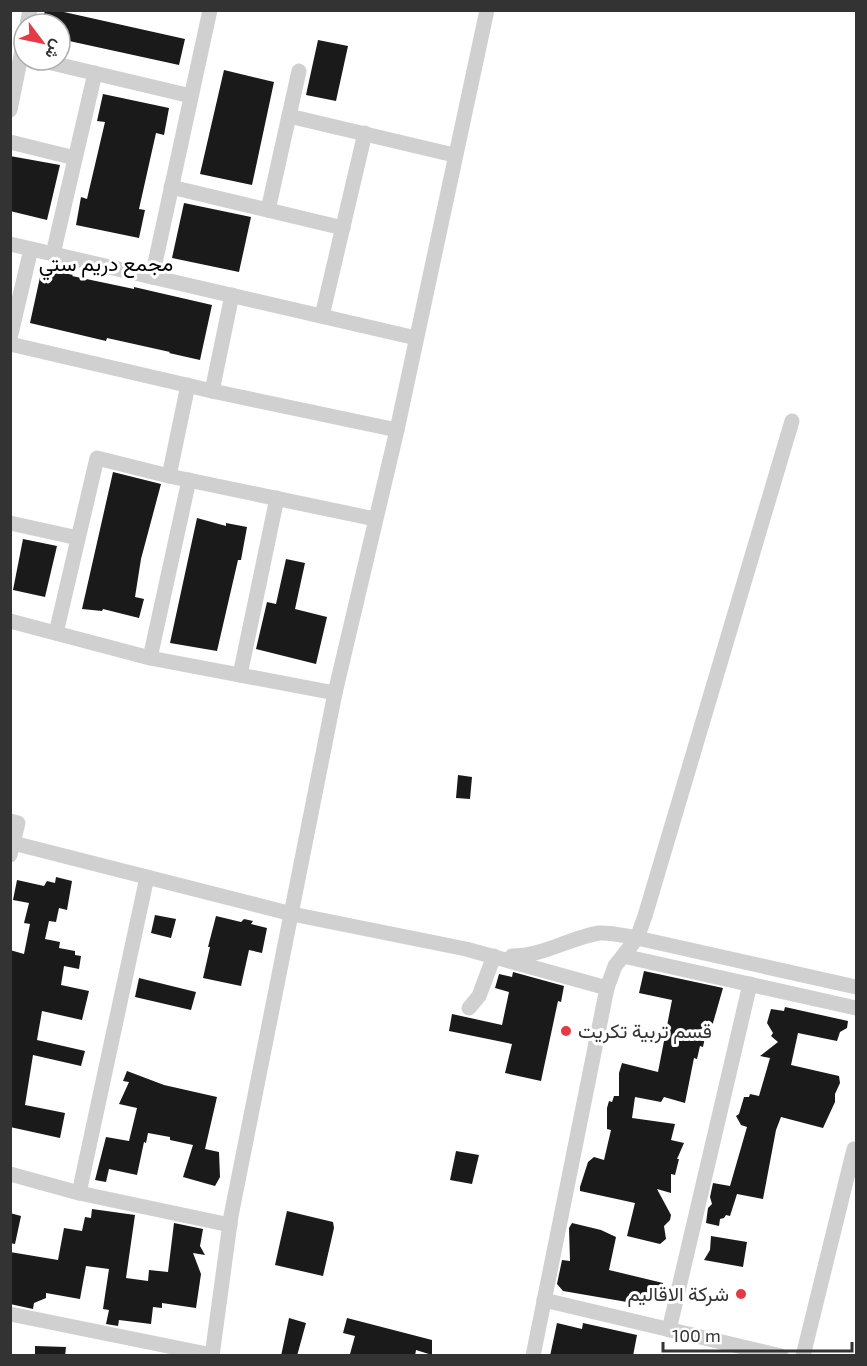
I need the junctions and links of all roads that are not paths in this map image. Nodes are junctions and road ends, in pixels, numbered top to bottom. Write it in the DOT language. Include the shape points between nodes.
graph roads {
  1 [pos="210,10"];
  2 [pos="487,10"];
  3 [pos="72,68"];
  4 [pos="299,71"];
  5 [pos="18,72"];
  6 [pos="95,73"];
  7 [pos="191,96"];
  8 [pos="10,110"];
  9 [pos="289,116"];
  10 [pos="365,133"];
  11 [pos="10,142"];
  12 [pos="454,155"];
  13 [pos="75,158"];
  14 [pos="171,187"];
  15 [pos="268,210"];
  16 [pos="343,228"];
  17 [pos="10,244"];
  18 [pos="31,249"];
  19 [pos="53,254"];
  20 [pos="152,277"];
  21 [pos="232,295"];
  22 [pos="322,316"];
  23 [pos="10,338"];
  24 [pos="416,338"];
  25 [pos="10,344"];
  26 [pos="188,385"];
  27 [pos="212,391"];
  28 [pos="792,421"];
  29 [pos="397,430"];
  30 [pos="169,476"];
  31 [pos="189,480"];
  32 [pos="277,498"];
  33 [pos="375,519"];
  34 [pos="10,523"];
  35 [pos="78,538"];
  36 [pos="10,621"];
  37 [pos="56,633"];
  38 [pos="150,658"];
  39 [pos="240,675"];
  40 [pos="335,693"];
  41 [pos="10,821"];
  42 [pos="12,849"];
  43 [pos="147,877"];
  44 [pos="292,914"];
  45 [pos="637,938"];
  46 [pos="494,956"];
  47 [pos="623,956"];
  48 [pos="750,984"];
  49 [pos="856,987"];
  50 [pos="607,988"];
  51 [pos="469,1008"];
  52 [pos="856,1008"];
  53 [pos="856,1146"];
  54 [pos="10,1174"];
  55 [pos="79,1193"];
  56 [pos="230,1225"];
  57 [pos="544,1300"];
  58 [pos="10,1314"];
  59 [pos="669,1330"];
  60 [pos="212,1355"];
  61 [pos="533,1356"];
  62 [pos="781,1356"];
  63 [pos="803,1356"];
  1 -- 7 [label="street"];
  2 -- 12 [label="street"];
  3 -- 6 [label="street"];
  4 -- 9 [label="street"];
  5 -- 8 [label="street"];
  6 -- 7 [label="street"];
  6 -- 13 [label="street"];
  7 -- 14 [label="street"];
  9 -- 10 [label="street"];
  9 -- 15 [label="street"];
  10 -- 12 [label="street"];
  10 -- 16 [label="street"];
  11 -- 13 [label="street"];
  12 -- 24 [label="street"];
  13 -- 19 [label="street"];
  14 -- 15 [label="street"];
  14 -- 20 [label="street"];
  15 -- 16 [label="street"];
  16 -- 22 [label="street"];
  17 -- 18 [label="street"];
  18 -- 19 [label="street"];
  18 -- 23 [label="street"];
  19 -- 20 [label="street"];
  20 -- 21 [label="street"];
  21 -- 22 [label="street"];
  21 -- 27 [label="street"];
  22 -- 24 [label="street"];
  24 -- 29 [label="street"];
  25 -- 26 [label="street"];
  26 -- 27 [label="street"];
  26 -- 30 [label="street"];
  27 -- 29 [label="street"];
  28 -- 45 [label="street"];
  29 -- 33 [label="street"];
  30 -- 31 [label="street"];
  30 -- 35 [label="street" via="97,459"];
  31 -- 32 [label="street"];
  31 -- 38 [label="street"];
  32 -- 33 [label="street"];
  32 -- 39 [label="street"];
  33 -- 40 [label="street"];
  34 -- 35 [label="street"];
  35 -- 37 [label="street"];
  36 -- 37 [label="street"];
  37 -- 38 [label="street"];
  38 -- 39 [label="street"];
  39 -- 40 [label="street"];
  40 -- 44 [label="street"];
  41 -- 42 [label="street" via="18,823"];
  42 -- 43 [label="street"];
  43 -- 44 [label="street"];
  43 -- 55 [label="street"];
  44 -- 46 [label="street"];
  44 -- 56 [label="street"];
  45 -- 46 [label="street" via="602,933 528,956"];
  45 -- 47 [label="street"];
  45 -- 49 [label="street"];
  46 -- 50 [label="street"];
  46 -- 51 [label="street" via="479,996"];
  47 -- 48 [label="street"];
  47 -- 50 [label="street"];
  48 -- 52 [label="street"];
  48 -- 59 [label="street"];
  50 -- 57 [label="street"];
  53 -- 63 [label="street"];
  54 -- 55 [label="street"];
  55 -- 56 [label="street"];
  56 -- 60 [label="street"];
  57 -- 59 [label="street"];
  57 -- 61 [label="street"];
  58 -- 60 [label="street"];
  59 -- 62 [label="street"];
}
